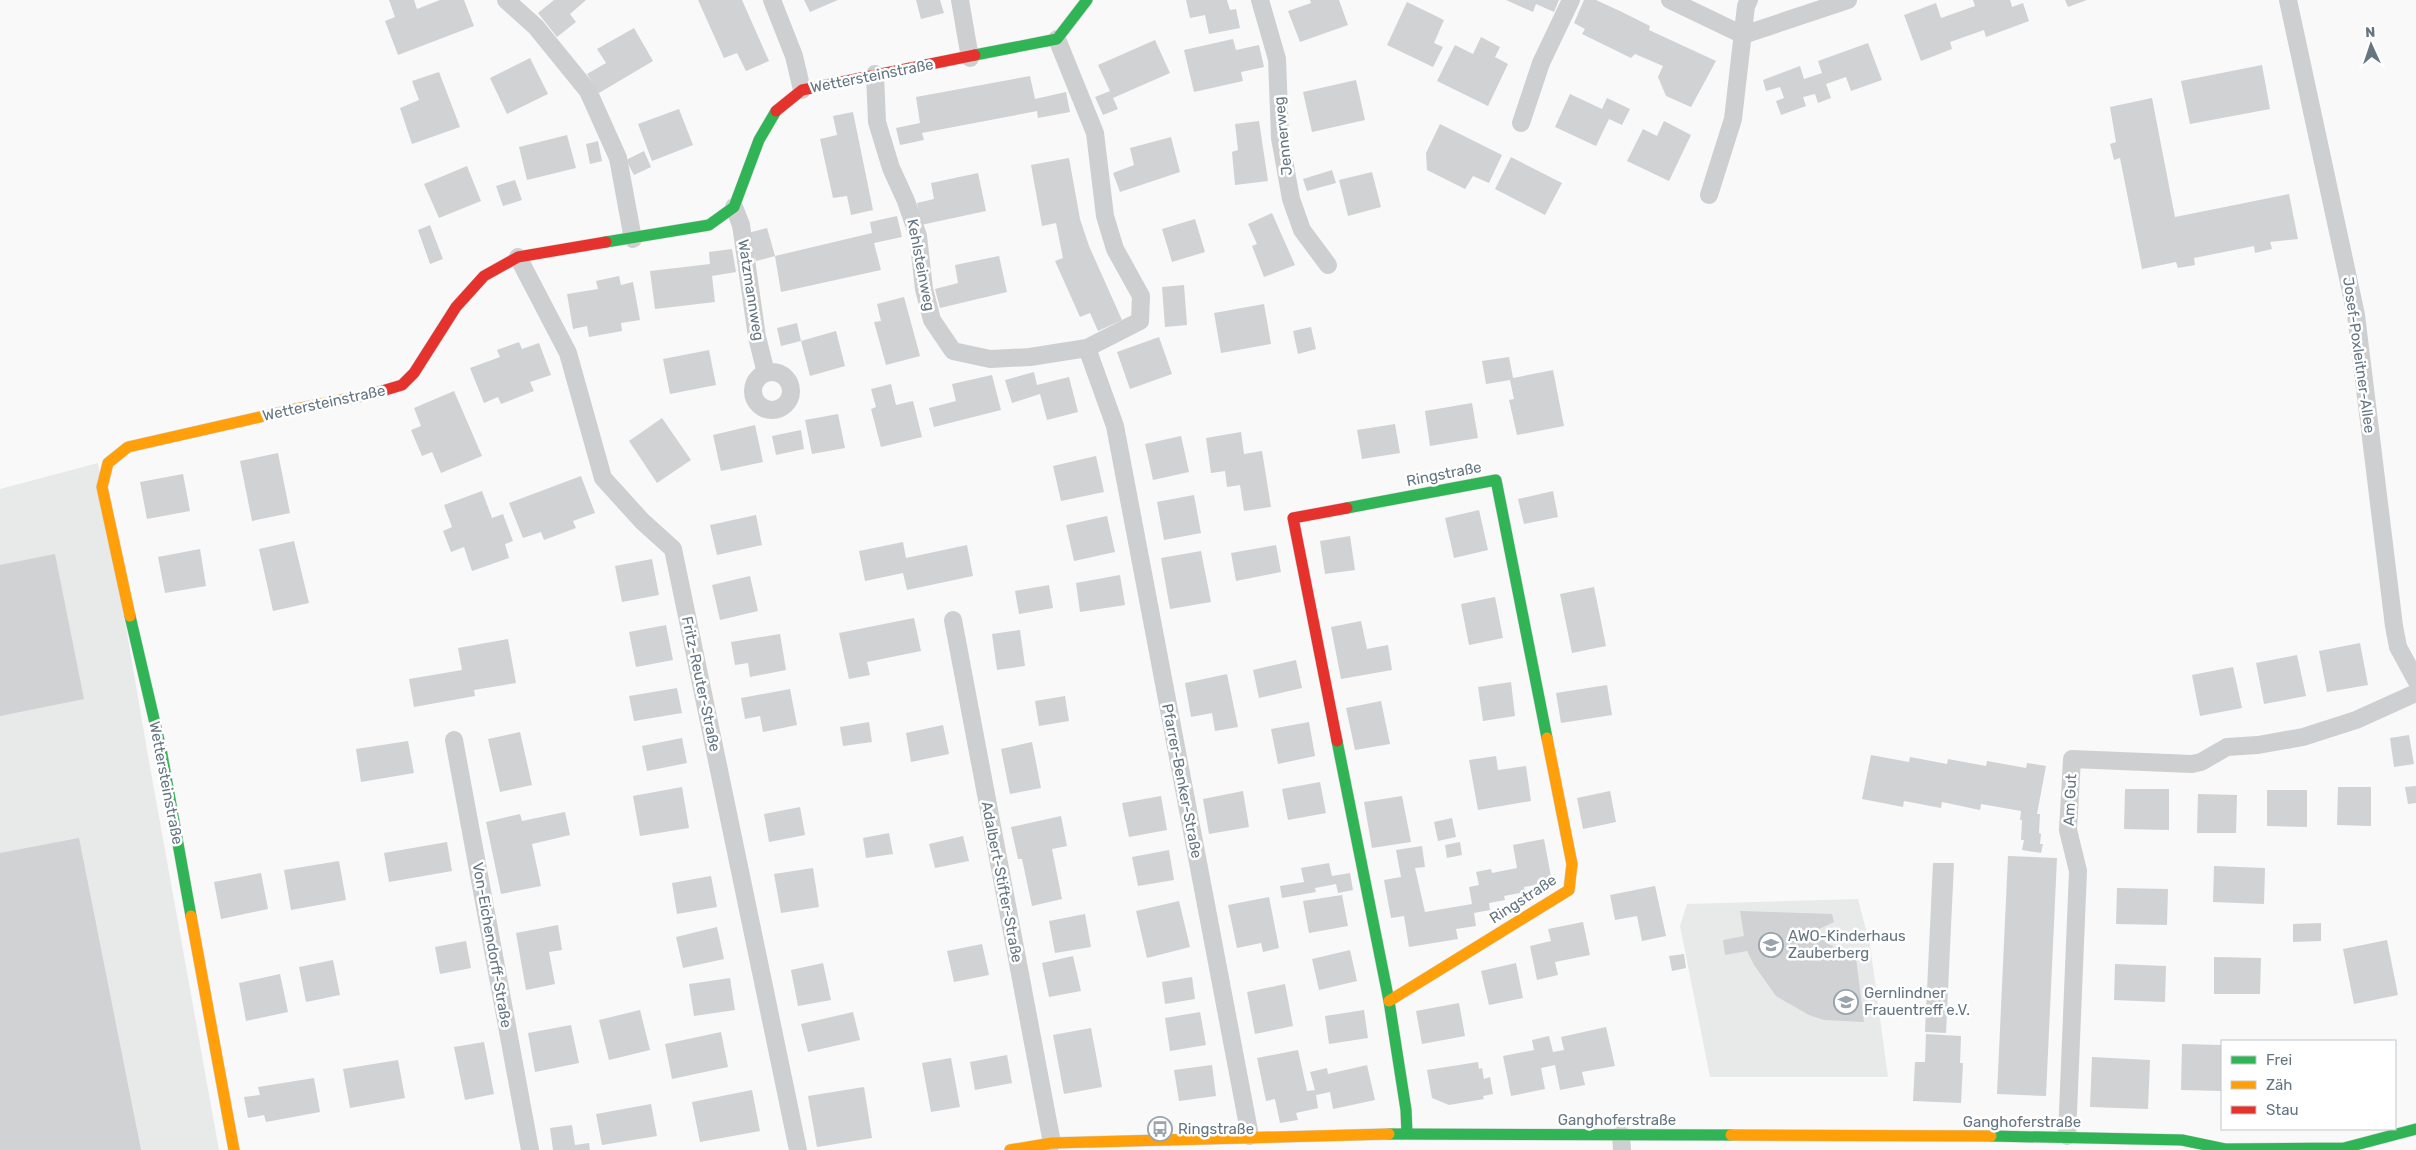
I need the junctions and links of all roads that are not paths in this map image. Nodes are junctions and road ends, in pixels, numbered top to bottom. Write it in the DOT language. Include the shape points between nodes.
graph roads {
  1 [pos="506,0"];
  2 [pos="772,0"];
  3 [pos="960,0"];
  4 [pos="1087,0"];
  5 [pos="1260,0"];
  6 [pos="1571,0"];
  7 [pos="1670,0"];
  8 [pos="1749,0"];
  9 [pos="1848,0"];
  10 [pos="2288,0"];
  11 [pos="1743,35"];
  12 [pos="1057,39"];
  13 [pos="970,58"];
  14 [pos="875,74"];
  15 [pos="802,90"];
  16 [pos="1521,122"];
  17 [pos="1709,195"];
  18 [pos="734,207"];
  19 [pos="633,239"];
  20 [pos="518,257"];
  21 [pos="1328,264"];
  22 [pos="1087,348"];
  23 [pos="766,373"];
  24 [pos="953,620"];
  25 [pos="2416,680"];
  26 [pos="2416,693"];
  27 [pos="454,740"];
  28 [pos="1389,1001"];
  29 [pos="2416,1129"];
  30 [pos="1407,1134"];
  31 [pos="1250,1136"];
  32 [pos="2067,1136"];
  33 [pos="1331,1142"];
  34 [pos="1622,1142"];
  35 [pos="1052,1144"];
  36 [pos="2353,1148"];
  37 [pos="2224,1149"];
  38 [pos="234,1150"];
  39 [pos="530,1150"];
  40 [pos="798,1150"];
  41 [pos="1010,1150"];
  1 -- 19 [label="street" via="536,27 588,91 618,158"];
  2 -- 15 [label="street" via="794,56"];
  3 -- 13 [label="street"];
  4 -- 12 [label="street"];
  5 -- 21 [label="street, Jennerweg" via="1277,59 1280,138 1291,199 1302,230"];
  6 -- 16 [label="street" via="1541,62"];
  7 -- 11 [label="street"];
  8 -- 11 [label="street"];
  9 -- 11 [label="street"];
  10 -- 25 [label="street, Josef-Poxleitner-Allee" via="2356,315 2394,626 2398,647"];
  11 -- 17 [label="street" via="1733,119"];
  12 -- 13 [label="street, Wettersteinstraße"];
  12 -- 22 [label="street, Kehlsteinweg" via="1094,133 1105,216 1115,249 1141,296 1140,321"];
  13 -- 14 [label="street, Wettersteinstraße"];
  14 -- 15 [label="street, Wettersteinstraße"];
  14 -- 22 [label="street, Kehlsteinweg" via="877,122 918,236 924,289 932,320 953,351 990,359 1030,357"];
  15 -- 18 [label="street, Wettersteinstraße" via="778,108 759,140"];
  18 -- 19 [label="street, Wettersteinstraße" via="709,225"];
  18 -- 23 [label="street, Watzmannweg" via="741,225 756,337"];
  19 -- 20 [label="street, Wettersteinstraße"];
  20 -- 38 [label="street, Wettersteinstraße" via="478,282 456,307 414,373 402,384 384,392 128,447 108,463 102,487 160,749"];
  20 -- 40 [label="street, Fritz-Reuter-Straße" via="568,353 603,478 673,550"];
  22 -- 31 [label="street, Pfarrer-Benker-Straße" via="1115,426"];
  24 -- 35 [label="street, Adalbert-Stifter-Straße"];
  26 -- 32 [label="street, Am Gut" via="2356,720 2303,737 2228,747 2192,764 2072,759 2068,830 2078,871"];
  27 -- 39 [label="street, Von-Eichendorff-Straße"];
  28 -- 28 [label="street, Ringstraße" via="1293,518 1496,480 1572,864 1569,890"];
  28 -- 30 [label="street, Ringstraße"];
  29 -- 36 [label="street, Ganghoferstraße"];
  30 -- 33 [label="street, Ganghoferstraße"];
  30 -- 34 [label="street, Ganghoferstraße"];
  31 -- 33 [label="street, Ganghoferstraße"];
  31 -- 35 [label="street, Ganghoferstraße"];
  32 -- 34 [label="street, Ganghoferstraße"];
  32 -- 37 [label="street, Ganghoferstraße" via="2182,1140"];
  35 -- 41 [label="street, Ganghoferstraße"];
  36 -- 37 [label="street, Ganghoferstraße"];
}
